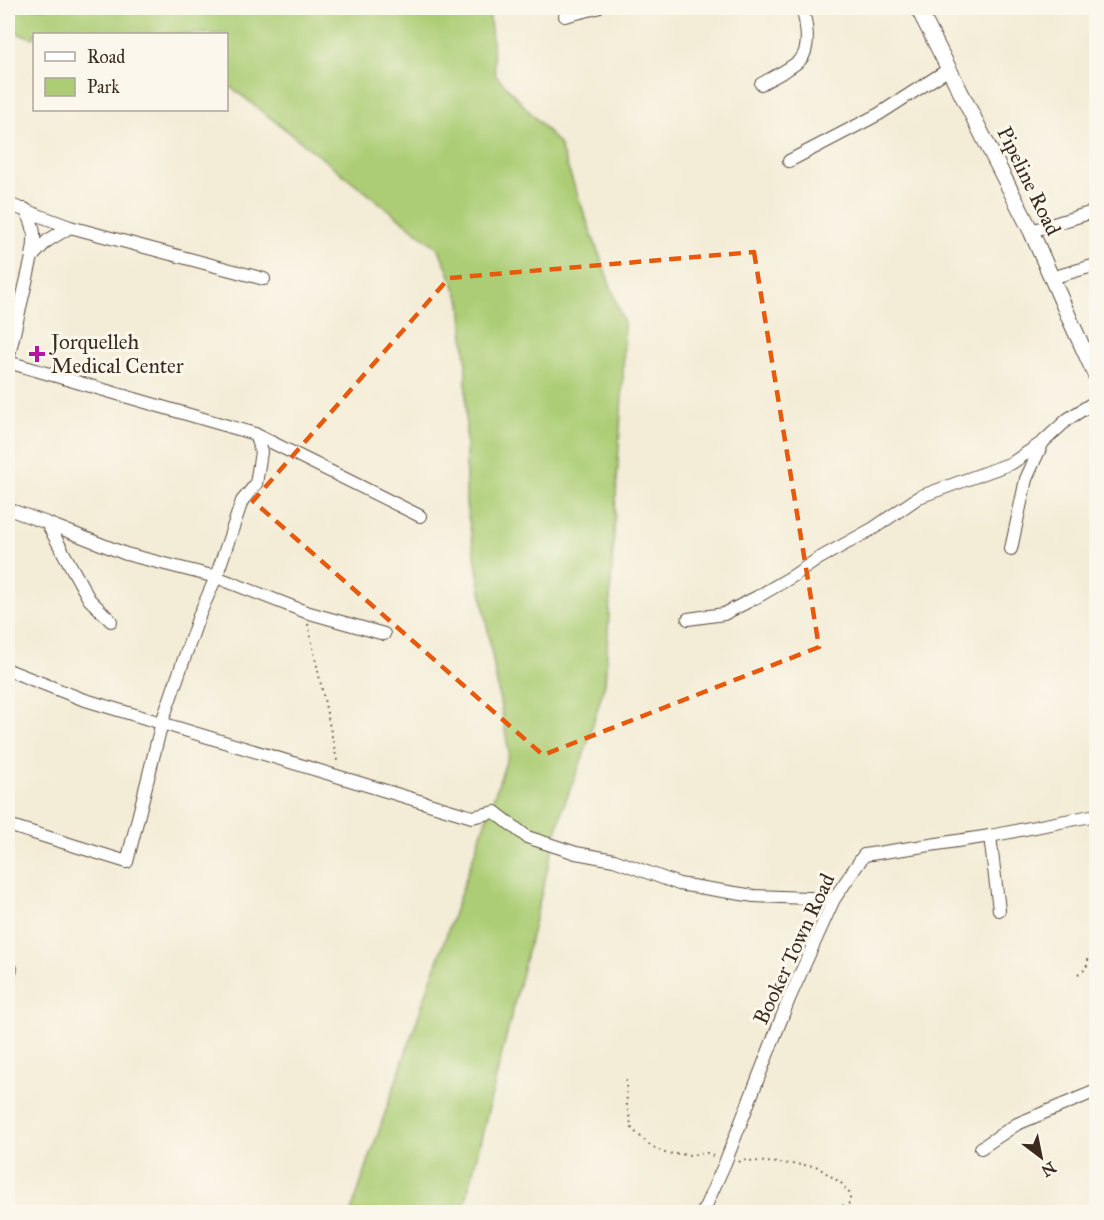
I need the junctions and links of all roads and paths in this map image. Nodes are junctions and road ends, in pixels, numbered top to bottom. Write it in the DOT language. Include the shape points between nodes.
graph roads {
  1 [pos="597,8"];
  2 [pos="801,8"];
  3 [pos="918,8"];
  4 [pos="566,16"];
  5 [pos="949,69"];
  6 [pos="761,84"];
  7 [pos="789,161"];
  8 [pos="8,204"];
  9 [pos="26,209"];
  10 [pos="1096,211"];
  11 [pos="70,227"];
  12 [pos="1031,231"];
  13 [pos="32,257"];
  14 [pos="1096,265"];
  15 [pos="1052,278"];
  16 [pos="264,279"];
  17 [pos="8,360"];
  18 [pos="1096,376"];
  19 [pos="1096,401"];
  20 [pos="255,434"];
  21 [pos="1043,442"];
  22 [pos="8,509"];
  23 [pos="420,516"];
  24 [pos="47,523"];
  25 [pos="1011,549"];
  26 [pos="216,577"];
  27 [pos="306,612"];
  28 [pos="688,619"];
  29 [pos="111,621"];
  30 [pos="384,634"];
  31 [pos="8,670"];
  32 [pos="162,722"];
  33 [pos="341,777"];
  34 [pos="1096,815"];
  35 [pos="8,825"];
  36 [pos="990,836"];
  37 [pos="834,899"];
  38 [pos="999,910"];
  39 [pos="1096,950"];
  40 [pos="1078,974"];
  41 [pos="626,1080"];
  42 [pos="1096,1090"];
  43 [pos="981,1148"];
  44 [pos="725,1163"];
  45 [pos="703,1212"];
  46 [pos="824,1212"];
  1 -- 4 [label="street"];
  2 -- 6 [label="street" via="805,52"];
  3 -- 5 [label="street, Pipeline Road"];
  5 -- 7 [label="street" via="879,114"];
  5 -- 12 [label="street, Pipeline Road"];
  8 -- 9 [label="street"];
  9 -- 11 [label="street"];
  9 -- 13 [label="street" via="36,239"];
  10 -- 12 [label="street"];
  11 -- 13 [label="street"];
  11 -- 16 [label="street"];
  12 -- 15 [label="street, Pipeline Road"];
  13 -- 17 [label="street"];
  14 -- 15 [label="street"];
  15 -- 18 [label="street, Pipeline Road"];
  17 -- 20 [label="street"];
  19 -- 21 [label="street"];
  20 -- 23 [label="street"];
  20 -- 26 [label="street" via="261,452 256,484 242,501"];
  21 -- 25 [label="street" via="1026,479"];
  21 -- 28 [label="street" via="1012,463 919,496 874,528 724,614"];
  22 -- 24 [label="street"];
  24 -- 26 [label="street" via="126,554"];
  24 -- 29 [label="street" via="89,599"];
  26 -- 27 [label="street"];
  26 -- 32 [label="street"];
  27 -- 30 [label="street"];
  27 -- 33 [label="path"];
  31 -- 32 [label="street" via="82,699"];
  32 -- 33 [label="street"];
  32 -- 35 [label="street" via="127,862"];
  33 -- 37 [label="street" via="472,818 495,812 527,837 614,860 679,884 754,896"];
  34 -- 36 [label="street, Booker Town Road"];
  36 -- 37 [label="street, Booker Town Road" via="864,855"];
  36 -- 38 [label="street"];
  37 -- 44 [label="street, Booker Town Road" via="789,999"];
  39 -- 40 [label="path" via="1089,956 1086,969"];
  41 -- 44 [label="path" via="632,1129 651,1146 665,1153 707,1154"];
  42 -- 43 [label="street" via="1017,1124"];
  44 -- 45 [label="street, Booker Town Road"];
  44 -- 46 [label="path" via="733,1166 742,1160 816,1166 850,1194 850,1203"];
}
